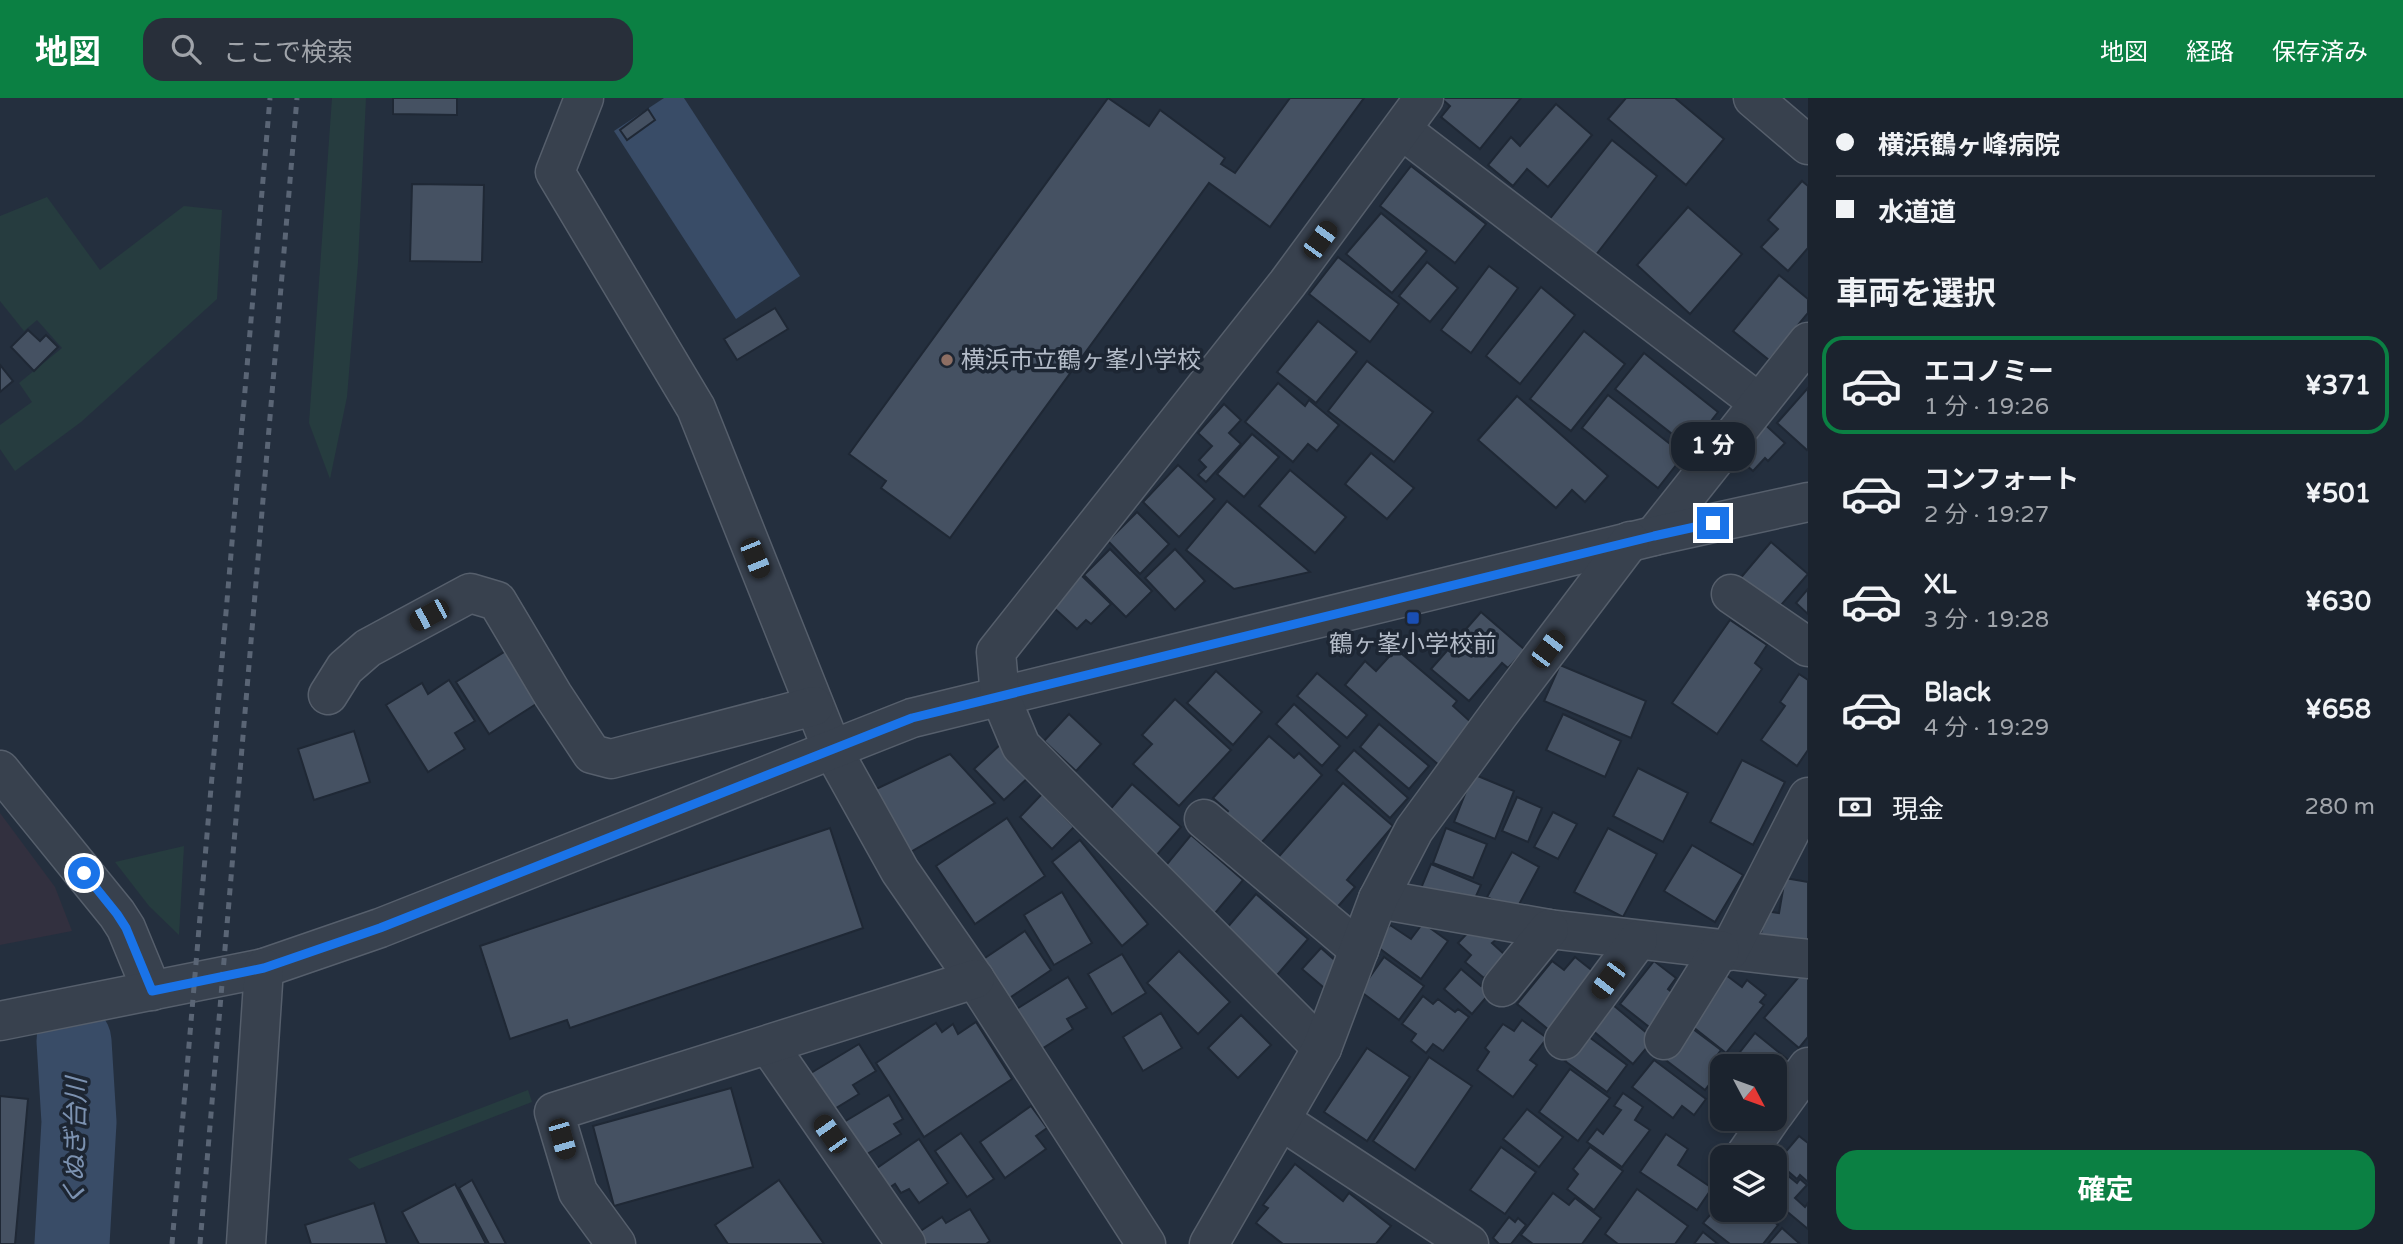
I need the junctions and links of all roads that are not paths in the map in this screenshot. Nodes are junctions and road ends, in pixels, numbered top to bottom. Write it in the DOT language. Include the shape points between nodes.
graph roads {
  1 [pos="584,98"];
  2 [pos="1424,98"];
  3 [pos="1753,98"];
  4 [pos="1402,130"];
  5 [pos="1808,145"];
  6 [pos="1808,342"];
  7 [pos="1759,403"];
  8 [pos="1808,502"];
  9 [pos="1642,538"];
  10 [pos="1731,594"];
  11 [pos="1808,647"];
  12 [pos="328,695"];
  13 [pos="1000,696"];
  14 [pos="814,706"];
  15 [pos="832,749"];
  16 [pos="0,770"];
  17 [pos="1808,797"];
  18 [pos="1204,820"];
  19 [pos="1378,900"];
  20 [pos="1549,929"];
  21 [pos="1638,940"];
  22 [pos="1359,950"];
  23 [pos="1724,950"];
  24 [pos="1808,959"];
  25 [pos="264,968"];
  26 [pos="975,979"];
  27 [pos="1502,987"];
  28 [pos="152,991"];
  29 [pos="0,1021"];
  30 [pos="1564,1040"];
  31 [pos="1664,1040"];
  32 [pos="769,1046"];
  33 [pos="1322,1048"];
  34 [pos="1808,1067"];
  35 [pos="1787,1096"];
  36 [pos="1282,1121"];
  37 [pos="246,1244"];
  38 [pos="616,1244"];
  39 [pos="906,1244"];
  40 [pos="1146,1244"];
  41 [pos="1209,1244"];
  42 [pos="1469,1244"];
  1 -- 14 [label="street" via="555,172 696,408"];
  2 -- 4 [label="street"];
  3 -- 5 [label="street"];
  4 -- 7 [label="street"];
  4 -- 13 [label="street" via="1287,284 996,652"];
  6 -- 7 [label="street"];
  7 -- 9 [label="street"];
  8 -- 9 [label="street"];
  9 -- 13 [label="street"];
  9 -- 19 [label="street" via="1499,714 1414,830"];
  10 -- 11 [label="street"];
  12 -- 14 [label="street" via="345,668 369,648 470,593 497,601 592,754 611,759"];
  13 -- 15 [label="street" via="912,718"];
  13 -- 33 [label="street" via="1020,746"];
  14 -- 15 [label="street"];
  15 -- 25 [label="street" via="380,928"];
  15 -- 26 [label="street" via="900,871"];
  16 -- 28 [label="street" via="117,914"];
  17 -- 23 [label="street"];
  18 -- 22 [label="street"];
  19 -- 20 [label="street"];
  19 -- 22 [label="street"];
  20 -- 21 [label="street"];
  20 -- 27 [label="street"];
  21 -- 23 [label="street"];
  21 -- 30 [label="street"];
  22 -- 33 [label="street"];
  23 -- 24 [label="street"];
  23 -- 31 [label="street"];
  25 -- 28 [label="street"];
  25 -- 37 [label="street"];
  26 -- 32 [label="street"];
  26 -- 40 [label="street"];
  28 -- 29 [label="street"];
  32 -- 38 [label="street" via="554,1112 578,1192"];
  32 -- 39 [label="street"];
  33 -- 36 [label="street"];
  34 -- 35 [label="street"];
  36 -- 41 [label="street"];
  36 -- 42 [label="street"];
}
